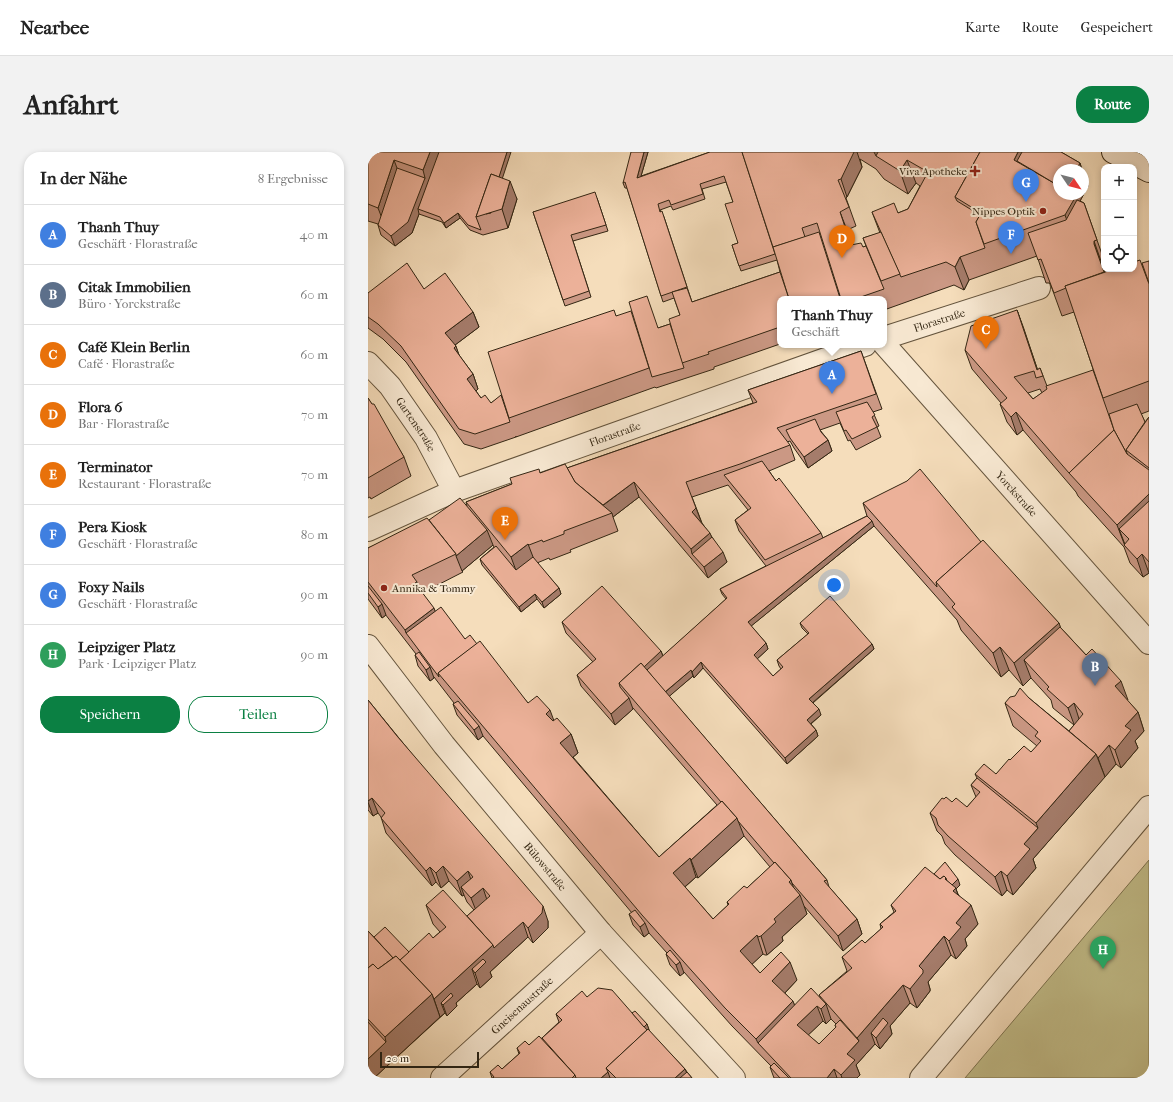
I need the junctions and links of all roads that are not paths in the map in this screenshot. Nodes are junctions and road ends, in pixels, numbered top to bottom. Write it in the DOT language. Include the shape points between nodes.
graph roads {
  1 [pos="1113,152"];
  2 [pos="1149,172"];
  3 [pos="1039,288"];
  4 [pos="887,337"];
  5 [pos="887,347"];
  6 [pos="857,348"];
  7 [pos="368,363"];
  8 [pos="454,491"];
  9 [pos="368,530"];
  10 [pos="1149,643"];
  11 [pos="368,646"];
  12 [pos="1149,807"];
  13 [pos="601,933"];
  14 [pos="442,1078"];
  15 [pos="734,1078"];
  16 [pos="921,1078"];
  1 -- 2 [label="street"];
  3 -- 4 [label="street, Florastraße"];
  5 -- 10 [label="street, Yorckstraße"];
  6 -- 8 [label="street, Florastraße"];
  7 -- 8 [label="street, Gartenstraße" via="390,386 426,438"];
  8 -- 9 [label="street, Florastraße"];
  11 -- 13 [label="street, Bülowstraße" via="444,745"];
  12 -- 16 [label="street"];
  13 -- 14 [label="street, Gneisenaustraße"];
  13 -- 15 [label="street, Bülowstraße"];
}
